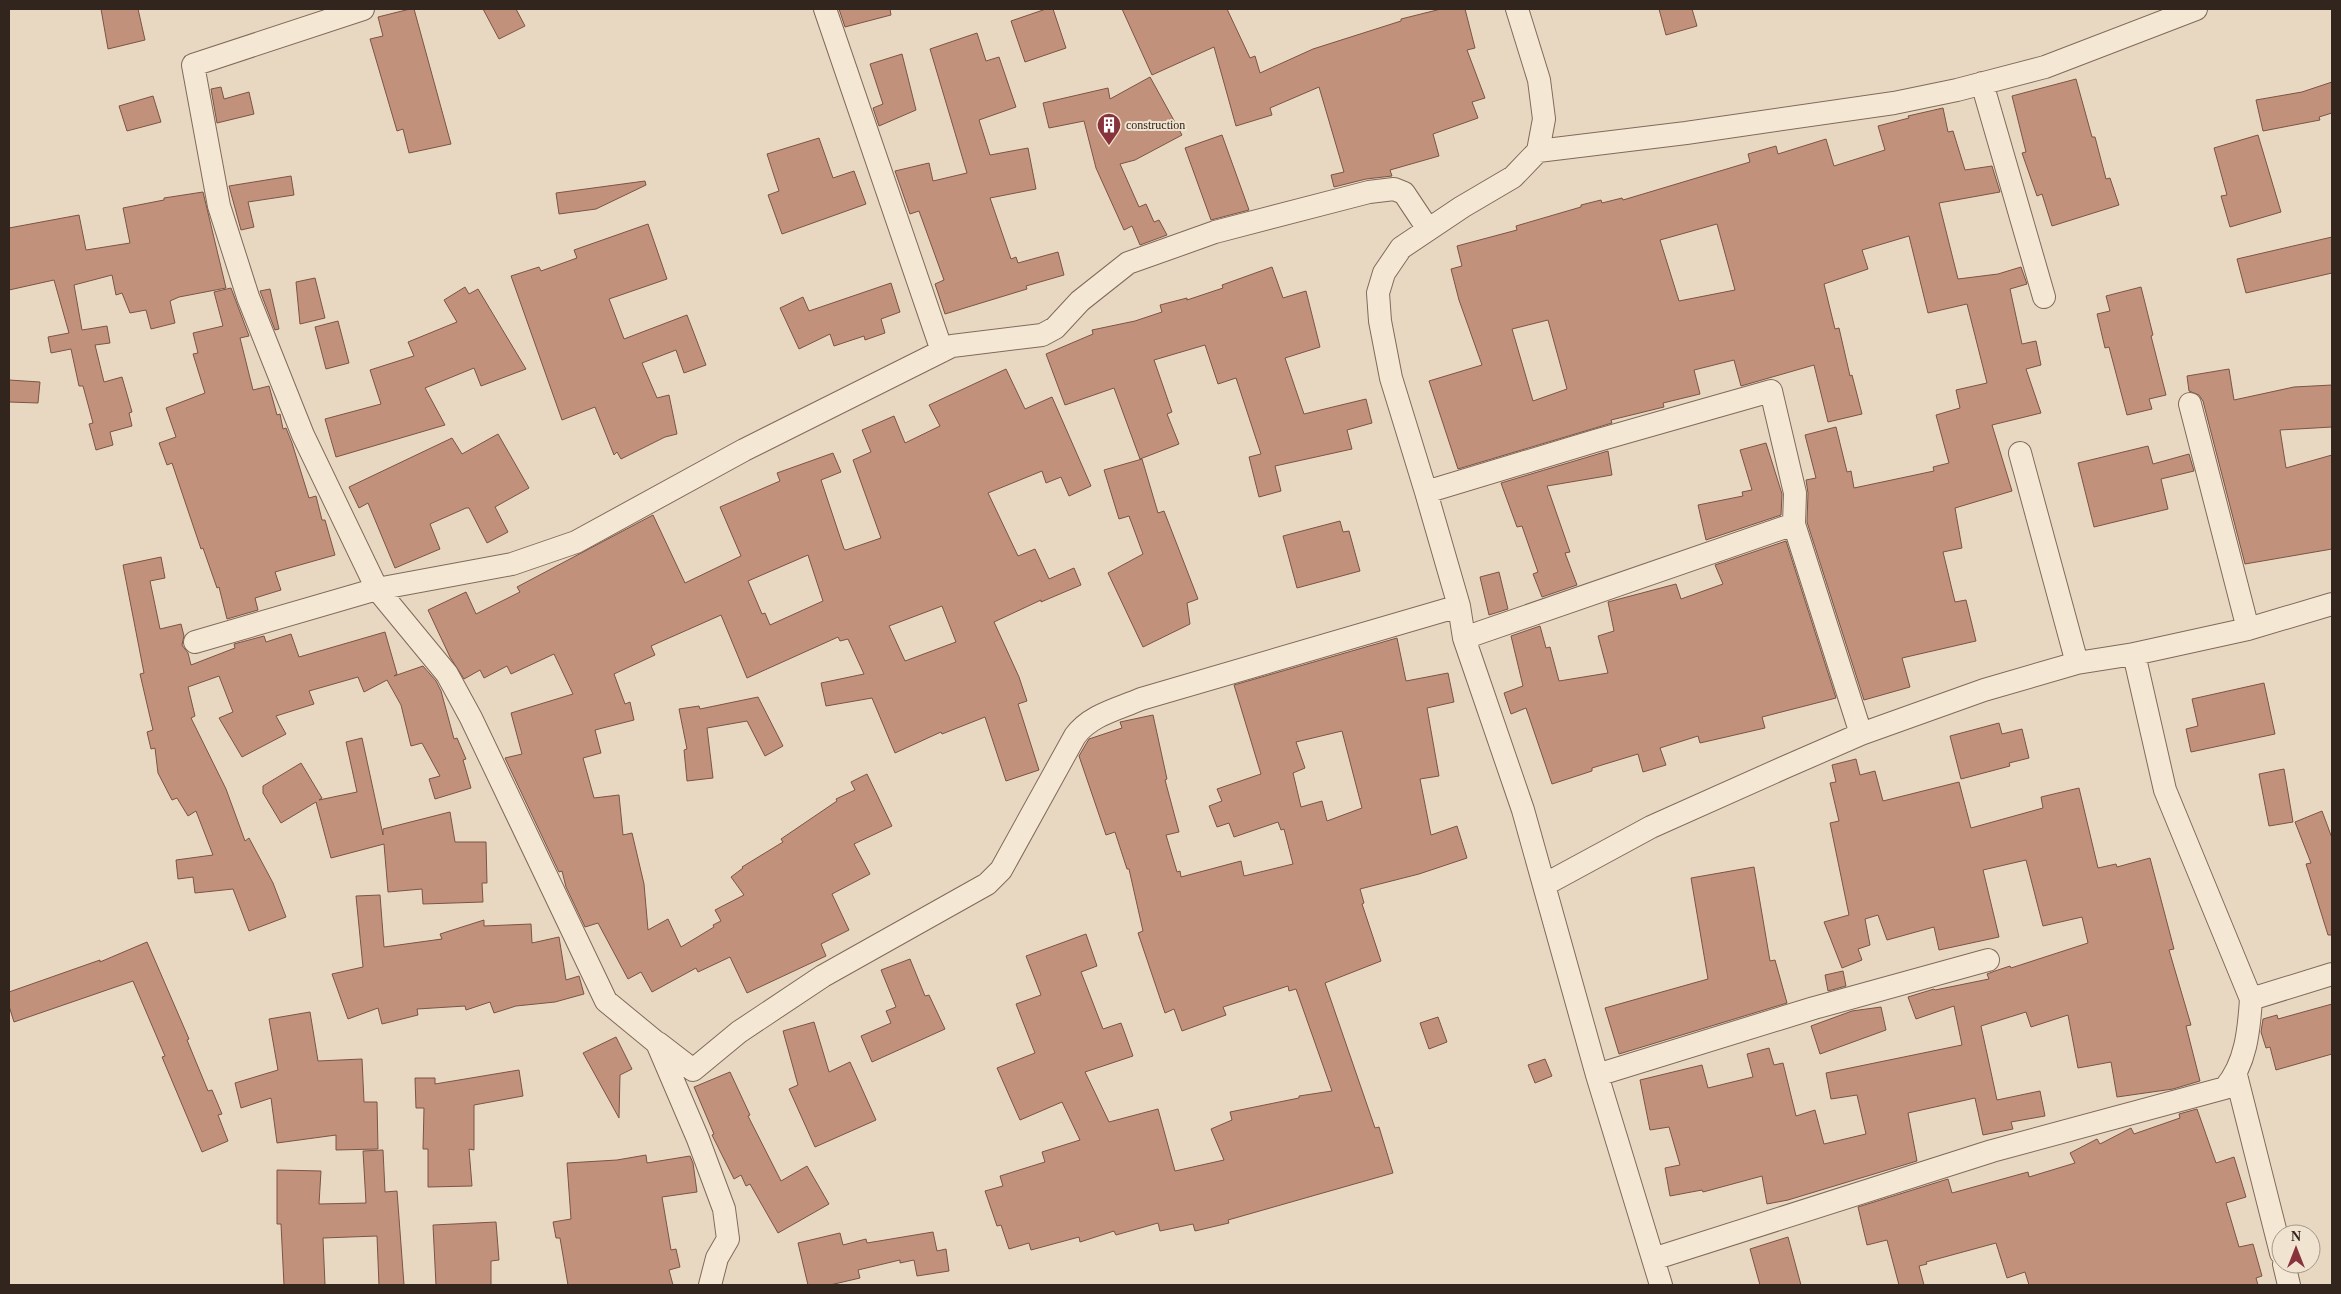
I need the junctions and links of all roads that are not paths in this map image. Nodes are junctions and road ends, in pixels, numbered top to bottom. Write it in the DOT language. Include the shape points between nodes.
graph roads {
  1 [pos="363,9"];
  2 [pos="825,9"];
  3 [pos="1517,9"];
  4 [pos="2196,9"];
  5 [pos="1982,83"];
  6 [pos="1538,151"];
  7 [pos="1428,229"];
  8 [pos="2044,297"];
  9 [pos="942,351"];
  10 [pos="2190,404"];
  11 [pos="2020,453"];
  12 [pos="1426,492"];
  13 [pos="1794,524"];
  14 [pos="377,589"];
  15 [pos="2332,604"];
  16 [pos="1459,606"];
  17 [pos="2248,629"];
  18 [pos="1464,638"];
  19 [pos="195,642"];
  20 [pos="2134,654"];
  21 [pos="2077,662"];
  22 [pos="1862,734"];
  23 [pos="1544,885"];
  24 [pos="1988,960"];
  25 [pos="2332,974"];
  26 [pos="2251,999"];
  27 [pos="657,1043"];
  28 [pos="1597,1075"];
  29 [pos="2236,1075"];
  30 [pos="2274,1224"];
  31 [pos="1653,1259"];
  32 [pos="710,1285"];
  33 [pos="1661,1285"];
  1 -- 14 [label="street" via="193,65 219,206 248,297 302,435"];
  2 -- 9 [label="street"];
  3 -- 6 [label="street" via="1542,100 1544,119"];
  4 -- 5 [label="street" via="2045,67"];
  5 -- 6 [label="street" via="1894,103"];
  5 -- 8 [label="street"];
  6 -- 7 [label="street" via="1513,177"];
  7 -- 9 [label="street" via="1404,193 1394,189 1369,192 1214,232 1128,264 1093,290 1055,328 1042,335 952,346"];
  7 -- 12 [label="street" via="1401,248 1384,273 1378,293 1391,378"];
  9 -- 14 [label="street" via="744,450 576,542 512,564"];
  10 -- 17 [label="street"];
  11 -- 21 [label="street"];
  12 -- 13 [label="street" via="1771,391 1796,493"];
  12 -- 16 [label="street"];
  13 -- 18 [label="street"];
  13 -- 22 [label="street"];
  14 -- 19 [label="street"];
  14 -- 27 [label="street" via="447,674 606,1001"];
  15 -- 17 [label="street"];
  16 -- 18 [label="street"];
  16 -- 27 [label="street" via="1141,699 1092,719 1075,736 1001,870 987,884 823,976 739,1032 692,1070"];
  17 -- 20 [label="street"];
  18 -- 23 [label="street" via="1523,810"];
  20 -- 21 [label="street"];
  20 -- 26 [label="street" via="2165,790"];
  21 -- 22 [label="street" via="1984,690"];
  22 -- 23 [label="street" via="1651,827"];
  23 -- 28 [label="street"];
  24 -- 28 [label="street" via="1814,1008"];
  25 -- 26 [label="street"];
  26 -- 29 [label="street" via="2249,1030"];
  27 -- 32 [label="street" via="724,1210 728,1239 717,1258"];
  28 -- 31 [label="street"];
  29 -- 30 [label="street"];
  29 -- 31 [label="street" via="2225,1088 1992,1151"];
  31 -- 33 [label="street"];
}
